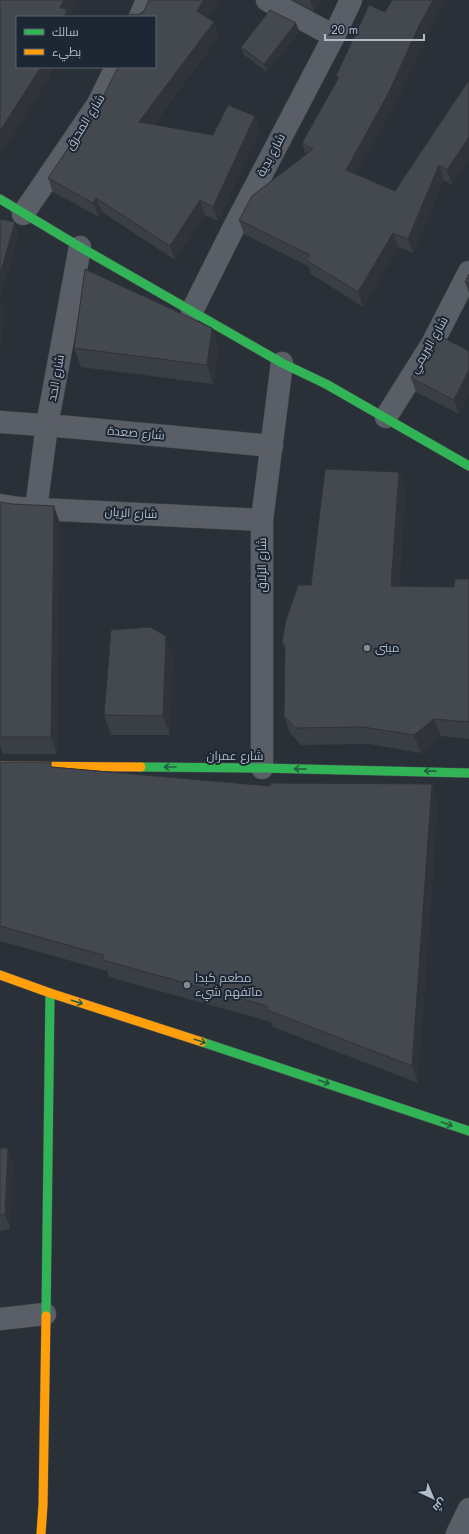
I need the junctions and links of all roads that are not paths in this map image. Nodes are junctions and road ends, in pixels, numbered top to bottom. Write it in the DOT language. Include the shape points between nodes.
graph roads {
  1 [pos="147,0"];
  2 [pos="267,0"];
  3 [pos="351,0"];
  4 [pos="140,16"];
  5 [pos="334,36"];
  6 [pos="116,68"];
  7 [pos="0,199"];
  8 [pos="24,214"];
  9 [pos="80,247"];
  10 [pos="469,272"];
  11 [pos="192,311"];
  12 [pos="282,363"];
  13 [pos="386,417"];
  14 [pos="0,422"];
  15 [pos="47,425"];
  16 [pos="272,446"];
  17 [pos="469,466"];
  18 [pos="0,505"];
  19 [pos="36,509"];
  20 [pos="262,520"];
  21 [pos="0,766"];
  22 [pos="262,768"];
  23 [pos="469,773"];
  24 [pos="0,976"];
  25 [pos="50,993"];
  26 [pos="469,1131"];
  27 [pos="45,1314"];
  28 [pos="0,1319"];
  29 [pos="469,1509"];
  30 [pos="41,1534"];
  31 [pos="457,1534"];
  1 -- 4 [label="street"];
  2 -- 5 [label="street"];
  3 -- 5 [label="street, شارع بدية"];
  5 -- 11 [label="street, شارع بدية"];
  6 -- 8 [label="street, شارع المحرق" via="98,104"];
  7 -- 8 [label="street"];
  8 -- 9 [label="street"];
  9 -- 11 [label="street"];
  9 -- 15 [label="street, شارع الحد"];
  10 -- 13 [label="street, شارع البريمي" via="432,344"];
  11 -- 12 [label="street"];
  12 -- 13 [label="street"];
  12 -- 16 [label="street, شارع الزلاق"];
  13 -- 17 [label="street"];
  14 -- 15 [label="street, شارع صعدة"];
  15 -- 16 [label="street, شارع صعدة"];
  15 -- 19 [label="street, شارع الحد"];
  16 -- 20 [label="street, شارع الزلاق"];
  18 -- 19 [label="street, شارع الريان"];
  19 -- 20 [label="street, شارع الريان"];
  20 -- 22 [label="street, شارع الزلاق"];
  22 -- 21 [label="street, شارع عمران, one-way"];
  23 -- 22 [label="street, شارع عمران, one-way"];
  24 -- 25 [label="street"];
  25 -- 26 [label="street, one-way"];
  25 -- 27 [label="street"];
  27 -- 28 [label="street"];
  27 -- 30 [label="street"];
  29 -- 31 [label="street"];
}
